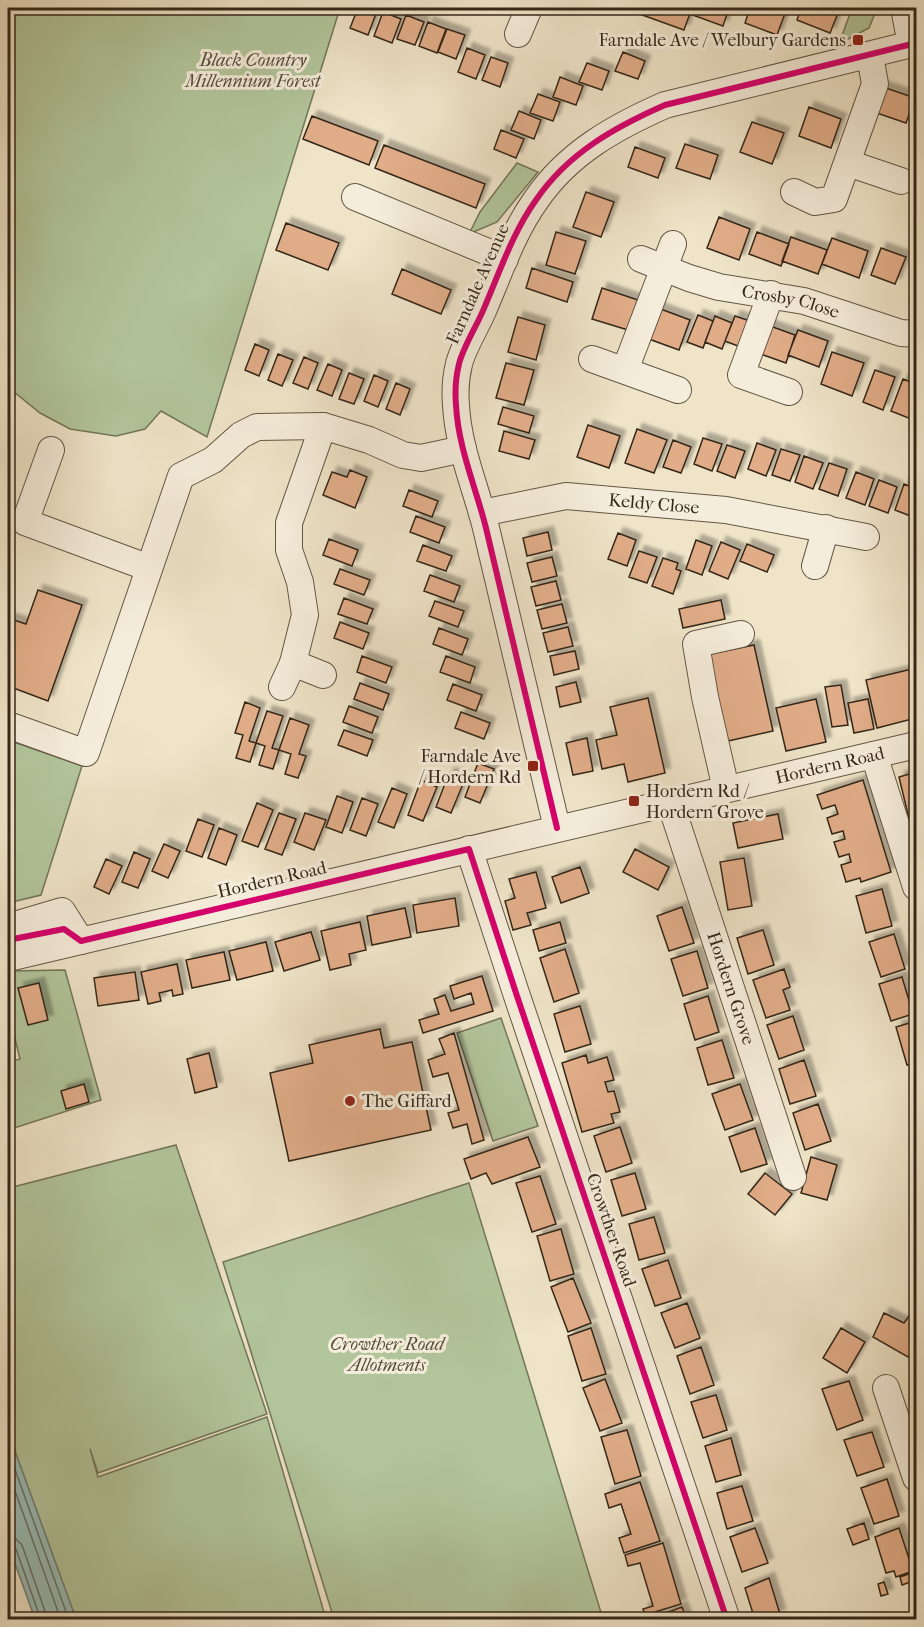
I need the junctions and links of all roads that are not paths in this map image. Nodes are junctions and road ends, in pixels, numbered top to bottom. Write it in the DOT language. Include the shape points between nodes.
graph roads {
  1 [pos="527,8"];
  2 [pos="904,8"];
  3 [pos="518,34"];
  4 [pos="914,44"];
  5 [pos="870,56"];
  6 [pos="848,163"];
  7 [pos="901,181"];
  8 [pos="794,192"];
  9 [pos="354,197"];
  10 [pos="673,244"];
  11 [pos="506,259"];
  12 [pos="652,264"];
  13 [pos="771,294"];
  14 [pos="916,334"];
  15 [pos="592,359"];
  16 [pos="625,370"];
  17 [pos="678,390"];
  18 [pos="789,392"];
  19 [pos="323,426"];
  20 [pos="464,449"];
  21 [pos="51,450"];
  22 [pos="482,513"];
  23 [pos="826,528"];
  24 [pos="866,537"];
  25 [pos="815,566"];
  26 [pos="149,568"];
  27 [pos="741,634"];
  28 [pos="293,663"];
  29 [pos="323,675"];
  30 [pos="282,687"];
  31 [pos="8,725"];
  32 [pos="916,745"];
  33 [pos="874,755"];
  34 [pos="726,789"];
  35 [pos="670,802"];
  36 [pos="557,828"];
  37 [pos="469,849"];
  38 [pos="916,887"];
  39 [pos="8,927"];
  40 [pos="81,941"];
  41 [pos="8,958"];
  42 [pos="793,1177"];
  43 [pos="886,1388"];
  44 [pos="916,1478"];
  45 [pos="727,1620"];
  1 -- 3 [label="street"];
  2 -- 4 [label="street"];
  4 -- 5 [label="street, Farndale Avenue"];
  5 -- 6 [label="street" via="875,84"];
  5 -- 11 [label="street, Farndale Avenue" via="665,105 606,133 579,153 535,200"];
  6 -- 7 [label="street"];
  6 -- 8 [label="street" via="834,199 815,202"];
  9 -- 11 [label="street"];
  10 -- 12 [label="street"];
  11 -- 20 [label="street, Farndale Avenue" via="459,364 456,405"];
  12 -- 13 [label="street, Crosby Close" via="719,287"];
  12 -- 16 [label="street"];
  13 -- 14 [label="street, Crosby Close"];
  13 -- 18 [label="street" via="741,375"];
  15 -- 16 [label="street"];
  16 -- 17 [label="street"];
  19 -- 20 [label="street" via="421,458"];
  19 -- 26 [label="street" via="257,427 241,435 213,460 181,476"];
  19 -- 28 [label="street" via="289,523 289,550 300,582 305,615"];
  20 -- 22 [label="street, Farndale Avenue"];
  21 -- 26 [label="street" via="25,522"];
  22 -- 23 [label="street, Keldy Close" via="566,496 726,510"];
  22 -- 36 [label="street, Farndale Avenue"];
  23 -- 24 [label="street, Keldy Close"];
  23 -- 25 [label="street"];
  26 -- 31 [label="street" via="86,753"];
  27 -- 34 [label="street" via="696,644"];
  28 -- 29 [label="street"];
  28 -- 30 [label="street"];
  32 -- 33 [label="street, Hordern Road"];
  33 -- 34 [label="street, Hordern Road"];
  33 -- 38 [label="street"];
  34 -- 35 [label="street, Hordern Road"];
  35 -- 36 [label="street, Hordern Road"];
  35 -- 42 [label="street, Hordern Grove"];
  36 -- 37 [label="street, Hordern Road"];
  37 -- 40 [label="street, Hordern Road"];
  37 -- 45 [label="street, Crowther Road"];
  39 -- 40 [label="street" via="62,911"];
  40 -- 41 [label="street, Hordern Road"];
  43 -- 44 [label="street"];
}
